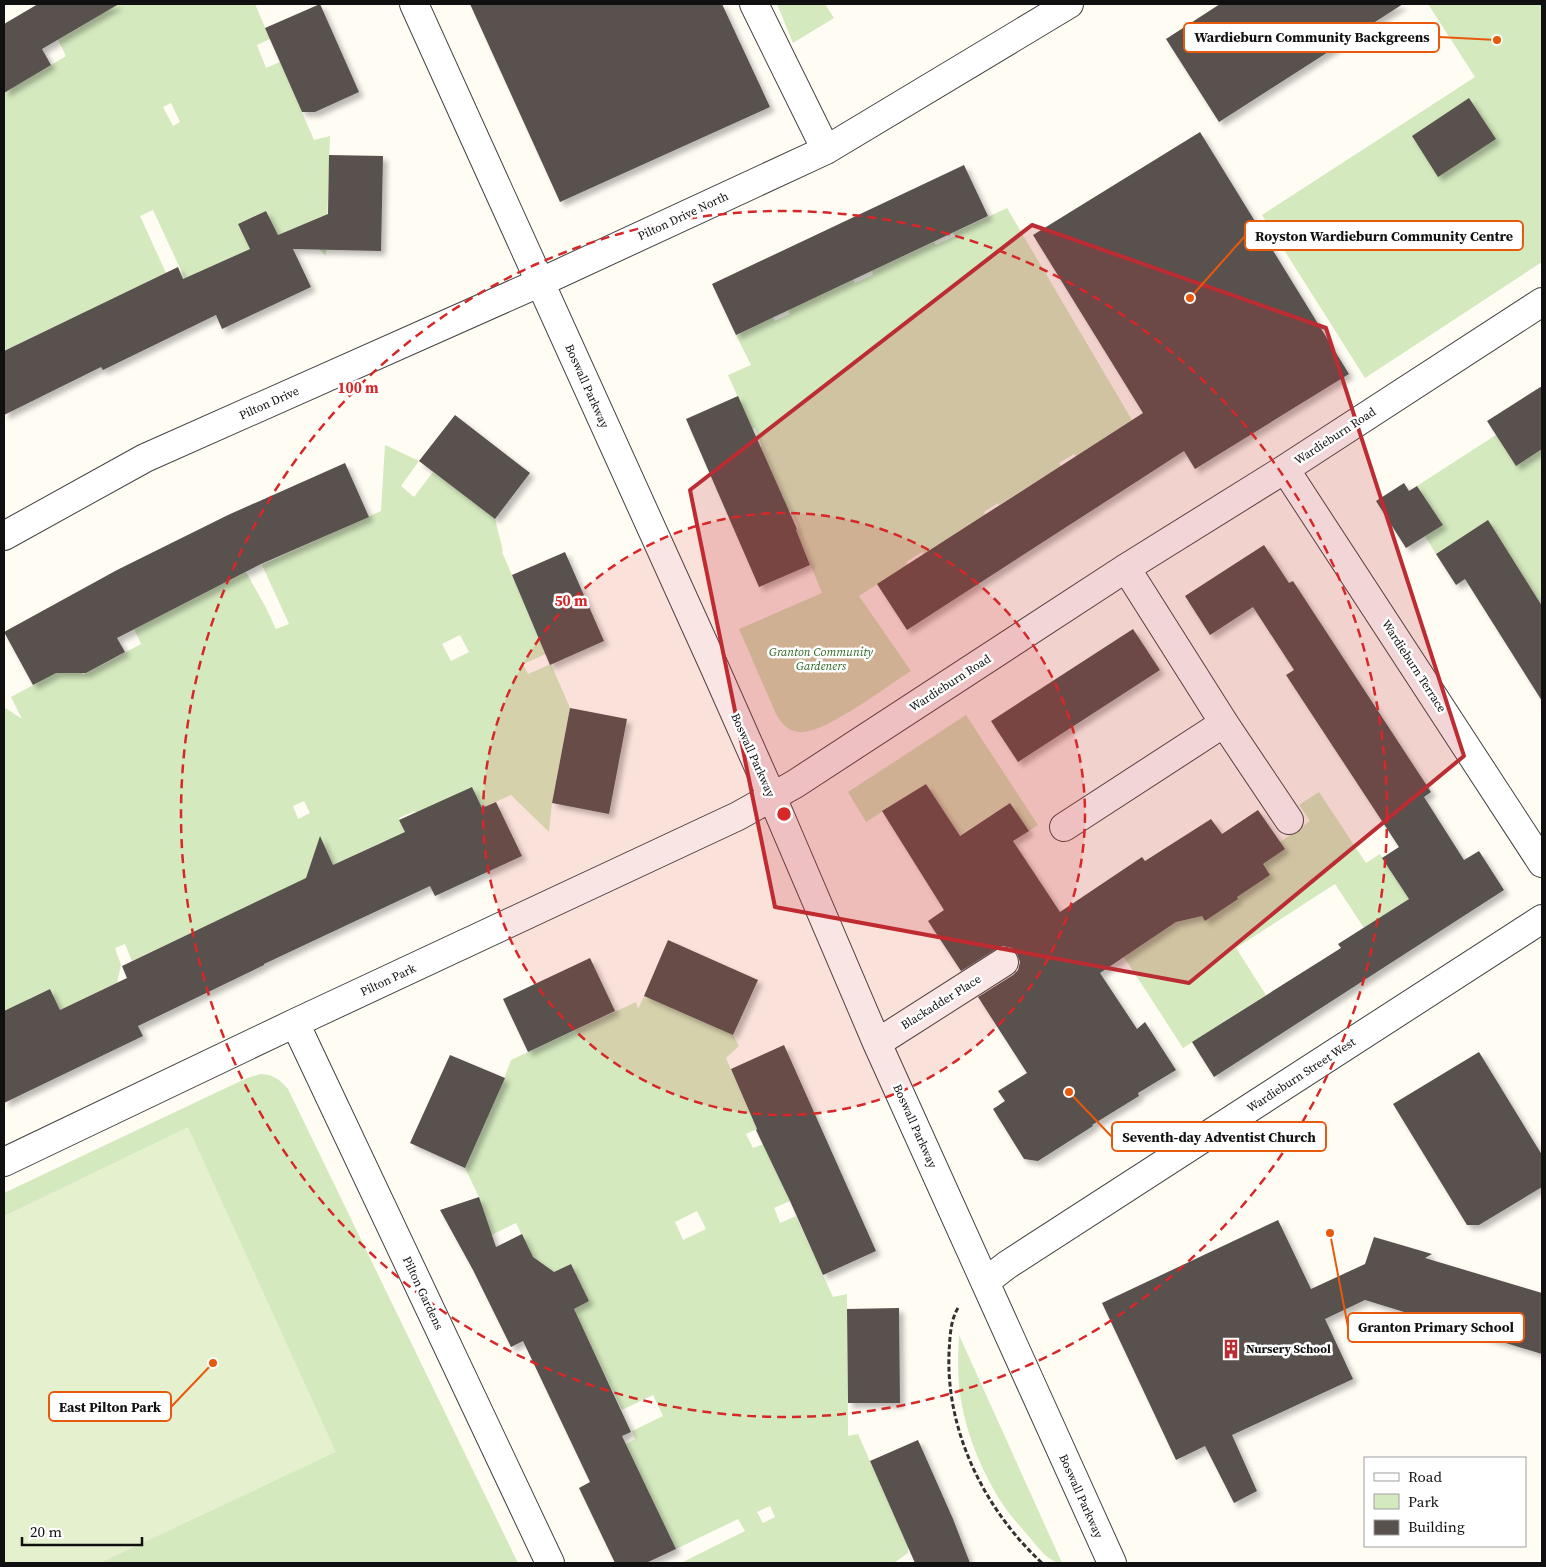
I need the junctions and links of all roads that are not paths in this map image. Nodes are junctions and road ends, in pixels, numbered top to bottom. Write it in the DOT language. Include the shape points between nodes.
graph roads {
  1 [pos="414,4"];
  2 [pos="754,4"];
  3 [pos="1069,4"];
  4 [pos="1034,13"];
  5 [pos="826,150"];
  6 [pos="541,282"];
  7 [pos="1542,302"];
  8 [pos="1285,469"];
  9 [pos="4,536"];
  10 [pos="1126,568"];
  11 [pos="1224,724"];
  12 [pos="772,797"];
  13 [pos="1288,820"];
  14 [pos="1064,826"];
  15 [pos="1542,863"];
  16 [pos="1542,919"];
  17 [pos="1004,962"];
  18 [pos="295,1023"];
  19 [pos="877,1043"];
  20 [pos="4,1162"];
  21 [pos="985,1282"];
  22 [pos="550,1563"];
  23 [pos="1112,1563"];
  1 -- 6 [label="street, Boswall Parkway"];
  2 -- 5 [label="street"];
  3 -- 4 [label="street, Pilton Drive North"];
  4 -- 5 [label="street, Pilton Drive North"];
  5 -- 6 [label="street, Pilton Drive North"];
  6 -- 9 [label="street, Pilton Drive" via="145,458"];
  6 -- 12 [label="street, Boswall Parkway"];
  7 -- 8 [label="street, Wardieburn Road"];
  8 -- 10 [label="street, Wardieburn Road"];
  8 -- 15 [label="street, Wardieburn Terrace"];
  10 -- 11 [label="street"];
  10 -- 12 [label="street, Wardieburn Road"];
  11 -- 13 [label="street"];
  11 -- 14 [label="street"];
  12 -- 18 [label="street, Pilton Park" via="738,816"];
  12 -- 19 [label="street, Boswall Parkway"];
  16 -- 21 [label="street, Wardieburn Street West"];
  17 -- 19 [label="street, Blackadder Place"];
  18 -- 20 [label="street, Pilton Park"];
  18 -- 22 [label="street, Pilton Gardens"];
  19 -- 21 [label="street, Boswall Parkway"];
  21 -- 23 [label="street, Boswall Parkway"];
}
